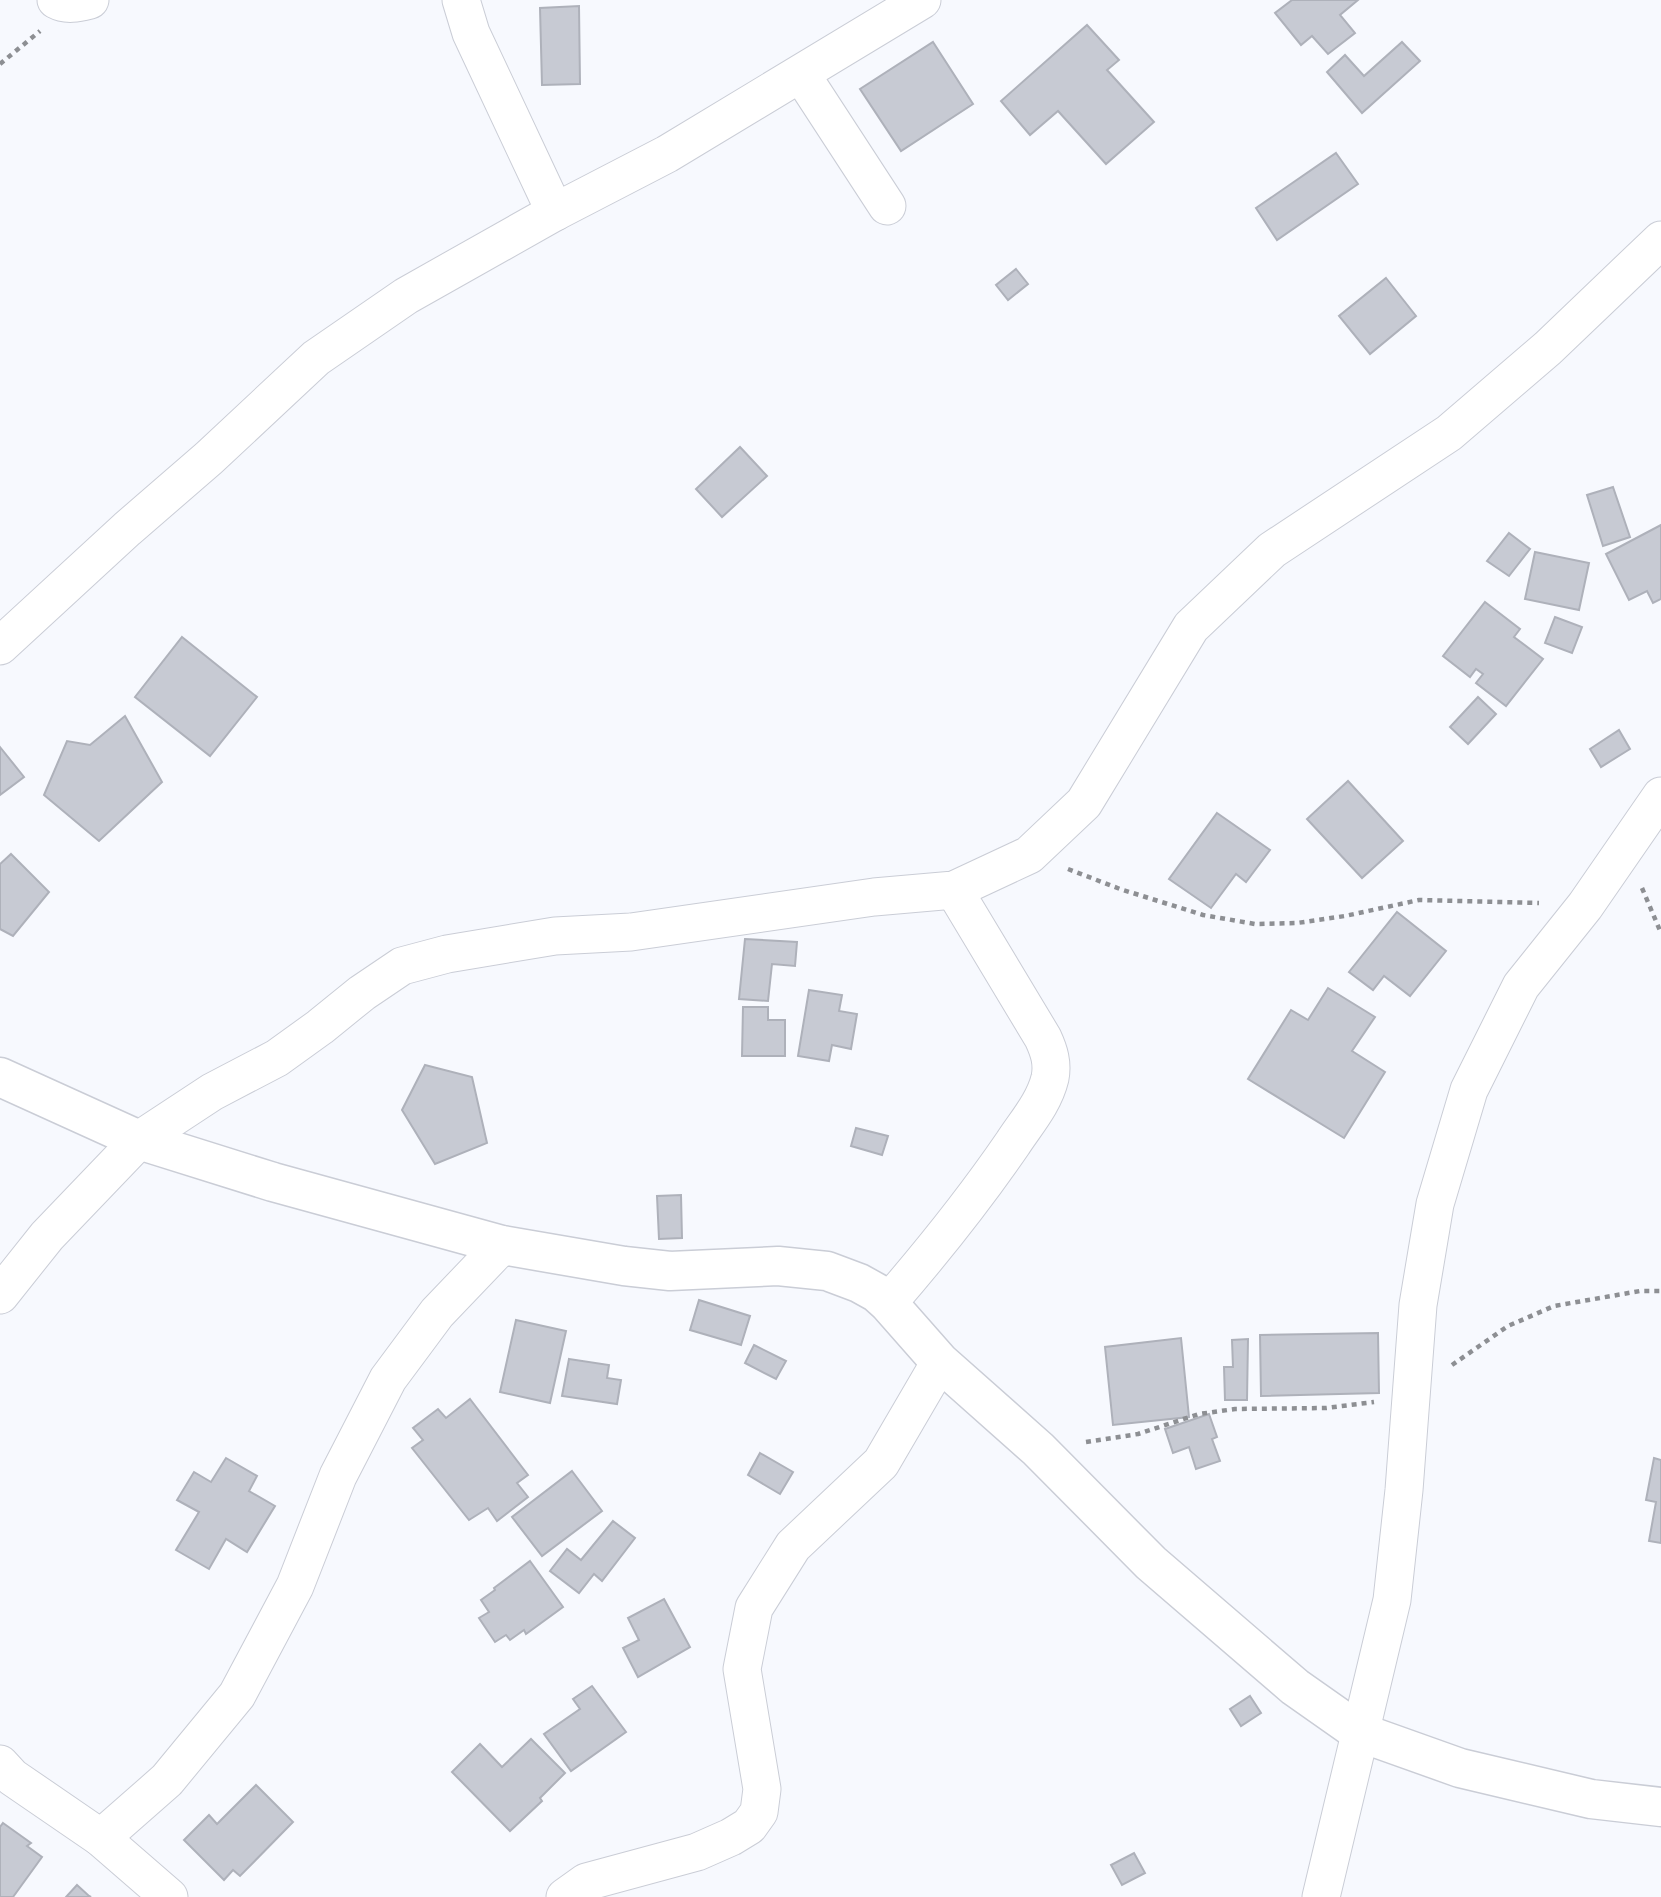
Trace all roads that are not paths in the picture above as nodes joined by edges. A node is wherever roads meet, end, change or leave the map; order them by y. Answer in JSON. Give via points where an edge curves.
{"nodes":[{"id":1,"x":56,"y":0,"type":"edge"},
{"id":2,"x":90,"y":0,"type":"edge"},
{"id":3,"x":461,"y":0,"type":"edge"},
{"id":4,"x":922,"y":0,"type":"edge"},
{"id":5,"x":801,"y":74,"type":"junction"},
{"id":6,"x":887,"y":206,"type":"dead end"},
{"id":7,"x":555,"y":212,"type":"junction"},
{"id":8,"x":1661,"y":240,"type":"edge"},
{"id":9,"x":0,"y":646,"type":"edge"},
{"id":10,"x":1661,"y":796,"type":"edge"},
{"id":11,"x":954,"y":891,"type":"junction"},
{"id":12,"x":0,"y":1077,"type":"edge"},
{"id":13,"x":139,"y":1140,"type":"junction"},
{"id":14,"x":502,"y":1245,"type":"junction"},
{"id":15,"x":0,"y":1296,"type":"edge"},
{"id":16,"x":888,"y":1303,"type":"junction"},
{"id":17,"x":940,"y":1363,"type":"junction"},
{"id":18,"x":1359,"y":1732,"type":"junction"},
{"id":19,"x":0,"y":1764,"type":"edge"},
{"id":20,"x":1661,"y":1807,"type":"edge"},
{"id":21,"x":101,"y":1838,"type":"junction"},
{"id":22,"x":169,"y":1897,"type":"edge"},
{"id":23,"x":565,"y":1897,"type":"edge"},
{"id":24,"x":1321,"y":1897,"type":"edge"}],
"edges":[{"from":1,"to":2,"type":"street","via":[[74,4]]},
{"from":3,"to":7,"type":"street","via":[[471,33]]},
{"from":4,"to":5,"type":"street"},
{"from":5,"to":6,"type":"street"},
{"from":5,"to":7,"type":"street","via":[[667,154]]},
{"from":7,"to":9,"type":"street","via":[[406,296],[316,358]]},
{"from":8,"to":11,"type":"street","via":[[1548,348],[1448,433],[1272,550],[1192,627],[1084,803],[1029,855]]},
{"from":10,"to":18,"type":"street","via":[[1585,906],[1521,986],[1469,1090],[1435,1204],[1418,1305],[1392,1600]]},
{"from":11,"to":13,"type":"street","via":[[874,897],[631,932],[555,936],[402,966],[276,1058],[212,1092]]},
{"from":11,"to":16,"type":"street","via":[[1043,1038],[1051,1058],[1050,1078],[1040,1104],[995,1168]]},
{"from":12,"to":13,"type":"street"},
{"from":13,"to":14,"type":"street"},
{"from":13,"to":15,"type":"street","via":[[47,1236]]},
{"from":14,"to":16,"type":"street","via":[[670,1271],[778,1266],[827,1271],[859,1283]]},
{"from":14,"to":21,"type":"street","via":[[437,1313],[388,1379],[338,1476],[295,1586],[237,1695],[167,1780]]},
{"from":16,"to":17,"type":"street"},
{"from":17,"to":18,"type":"street","via":[[1038,1449],[1151,1563],[1295,1687]]},
{"from":17,"to":23,"type":"street","via":[[881,1463],[793,1546],[754,1608],[742,1669],[762,1789],[759,1812],[749,1826],[731,1837],[696,1852],[586,1882]]},
{"from":18,"to":20,"type":"street","via":[[1460,1768],[1591,1799]]},
{"from":18,"to":24,"type":"street"},
{"from":19,"to":21,"type":"street"},
{"from":21,"to":22,"type":"street"}]}
